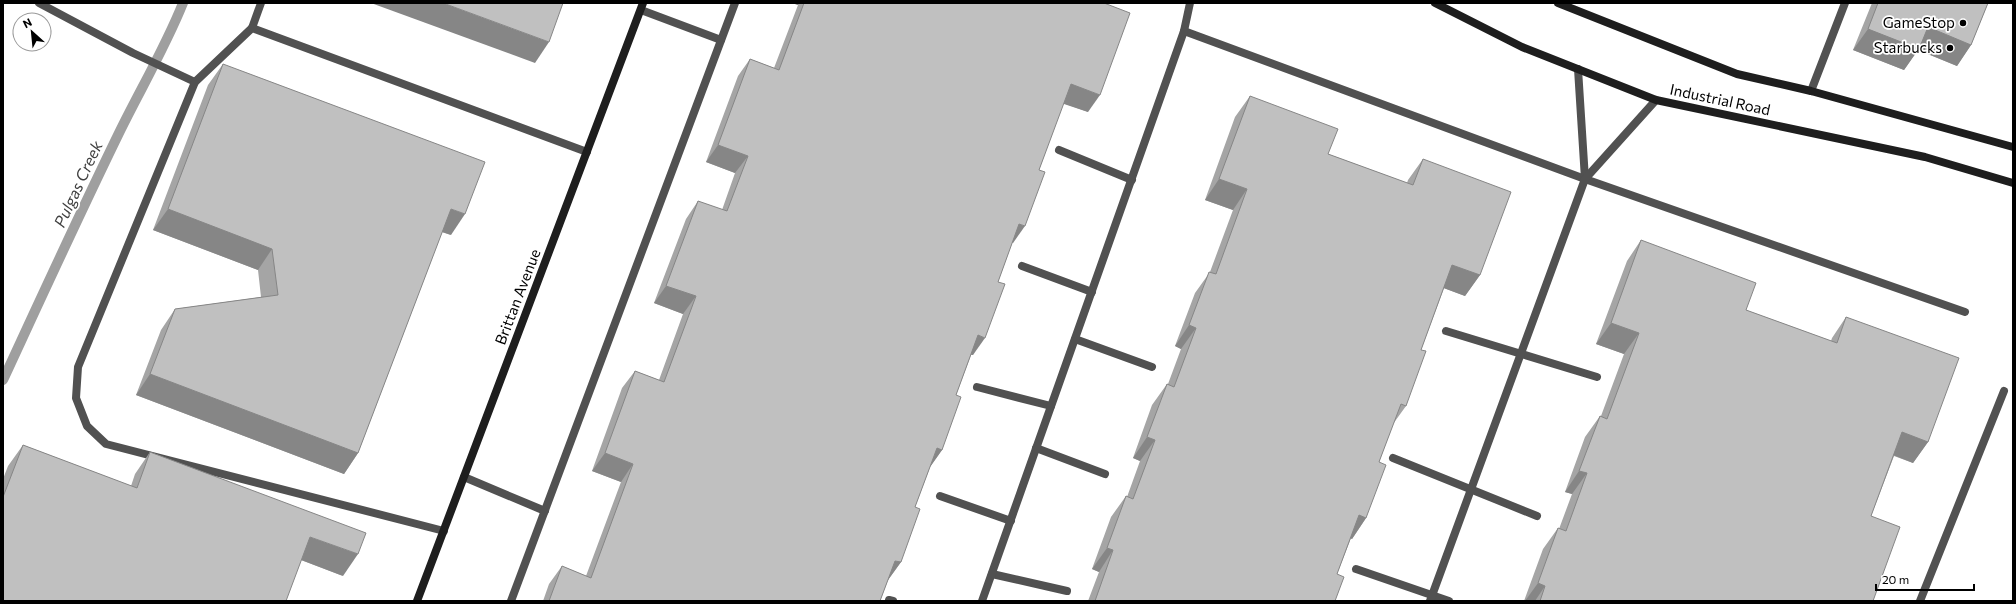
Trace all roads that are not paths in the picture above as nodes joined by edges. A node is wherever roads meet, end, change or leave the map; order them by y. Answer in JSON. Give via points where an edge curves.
{"nodes":[{"id":1,"x":39,"y":3,"type":"edge"},
{"id":2,"x":261,"y":3,"type":"edge"},
{"id":3,"x":735,"y":3,"type":"edge"},
{"id":4,"x":1190,"y":3,"type":"edge"},
{"id":5,"x":1435,"y":3,"type":"edge"},
{"id":6,"x":1558,"y":3,"type":"edge"},
{"id":7,"x":1845,"y":3,"type":"edge"},
{"id":8,"x":642,"y":7,"type":"edge"},
{"id":9,"x":252,"y":28,"type":"junction"},
{"id":10,"x":1184,"y":31,"type":"junction"},
{"id":11,"x":721,"y":40,"type":"junction"},
{"id":12,"x":1578,"y":69,"type":"junction"},
{"id":13,"x":195,"y":82,"type":"junction"},
{"id":14,"x":1811,"y":91,"type":"junction"},
{"id":15,"x":1656,"y":100,"type":"junction"},
{"id":16,"x":2013,"y":147,"type":"edge"},
{"id":17,"x":1059,"y":150,"type":"dead end"},
{"id":18,"x":588,"y":152,"type":"junction"},
{"id":19,"x":1585,"y":179,"type":"junction"},
{"id":20,"x":1132,"y":180,"type":"junction"},
{"id":21,"x":2013,"y":183,"type":"edge"},
{"id":22,"x":1022,"y":266,"type":"dead end"},
{"id":23,"x":1092,"y":292,"type":"junction"},
{"id":24,"x":1965,"y":312,"type":"dead end"},
{"id":25,"x":1446,"y":331,"type":"dead end"},
{"id":26,"x":1075,"y":339,"type":"junction"},
{"id":27,"x":1521,"y":354,"type":"junction"},
{"id":28,"x":1152,"y":367,"type":"dead end"},
{"id":29,"x":1597,"y":377,"type":"dead end"},
{"id":30,"x":976,"y":387,"type":"dead end"},
{"id":31,"x":2004,"y":391,"type":"dead end"},
{"id":32,"x":1051,"y":406,"type":"junction"},
{"id":33,"x":1036,"y":448,"type":"junction"},
{"id":34,"x":1393,"y":458,"type":"dead end"},
{"id":35,"x":1105,"y":474,"type":"dead end"},
{"id":36,"x":464,"y":478,"type":"junction"},
{"id":37,"x":1471,"y":491,"type":"junction"},
{"id":38,"x":940,"y":496,"type":"dead end"},
{"id":39,"x":545,"y":511,"type":"junction"},
{"id":40,"x":1537,"y":516,"type":"dead end"},
{"id":41,"x":1011,"y":522,"type":"junction"},
{"id":42,"x":444,"y":531,"type":"junction"},
{"id":43,"x":1356,"y":569,"type":"dead end"},
{"id":44,"x":992,"y":574,"type":"junction"},
{"id":45,"x":1067,"y":591,"type":"dead end"},
{"id":46,"x":1431,"y":598,"type":"edge"},
{"id":47,"x":418,"y":601,"type":"edge"},
{"id":48,"x":511,"y":601,"type":"edge"},
{"id":49,"x":982,"y":601,"type":"edge"},
{"id":50,"x":1449,"y":601,"type":"edge"},
{"id":51,"x":1920,"y":601,"type":"edge"}],
"edges":[{"from":1,"to":13,"type":"lane","via":[[133,53]]},
{"from":2,"to":9,"type":"lane"},
{"from":3,"to":11,"type":"lane"},
{"from":4,"to":10,"type":"lane"},
{"from":5,"to":12,"type":"main road","name":"Industrial Road","via":[[1522,47]]},
{"from":6,"to":14,"type":"main road","name":"Industrial Road","via":[[1737,74]]},
{"from":7,"to":14,"type":"lane"},
{"from":8,"to":11,"type":"lane"},
{"from":8,"to":18,"type":"main road","name":"Brittan Avenue"},
{"from":9,"to":13,"type":"lane"},
{"from":9,"to":18,"type":"lane"},
{"from":10,"to":19,"type":"lane"},
{"from":10,"to":20,"type":"lane"},
{"from":11,"to":39,"type":"lane"},
{"from":12,"to":15,"type":"main road","name":"Industrial Road"},
{"from":12,"to":19,"type":"lane"},
{"from":13,"to":42,"type":"lane","via":[[78,367],[76,398],[87,426],[106,444]]},
{"from":14,"to":16,"type":"main road","name":"Industrial Road"},
{"from":15,"to":19,"type":"lane"},
{"from":15,"to":21,"type":"main road","name":"Industrial Road","via":[[1925,157]]},
{"from":17,"to":20,"type":"lane"},
{"from":18,"to":36,"type":"main road","name":"Brittan Avenue"},
{"from":19,"to":24,"type":"lane"},
{"from":19,"to":27,"type":"lane"},
{"from":20,"to":23,"type":"lane"},
{"from":22,"to":23,"type":"lane"},
{"from":23,"to":26,"type":"lane"},
{"from":25,"to":27,"type":"lane"},
{"from":26,"to":28,"type":"lane"},
{"from":26,"to":32,"type":"lane"},
{"from":27,"to":29,"type":"lane"},
{"from":27,"to":37,"type":"lane"},
{"from":30,"to":32,"type":"lane"},
{"from":31,"to":51,"type":"lane"},
{"from":32,"to":33,"type":"lane"},
{"from":33,"to":35,"type":"lane"},
{"from":33,"to":41,"type":"lane"},
{"from":34,"to":37,"type":"lane"},
{"from":36,"to":39,"type":"lane"},
{"from":36,"to":42,"type":"main road","name":"Brittan Avenue"},
{"from":37,"to":40,"type":"lane"},
{"from":37,"to":46,"type":"lane"},
{"from":38,"to":41,"type":"lane"},
{"from":39,"to":48,"type":"lane"},
{"from":41,"to":44,"type":"lane"},
{"from":42,"to":47,"type":"main road","name":"Brittan Avenue"},
{"from":43,"to":46,"type":"lane"},
{"from":44,"to":45,"type":"lane"},
{"from":44,"to":49,"type":"lane"},
{"from":46,"to":50,"type":"lane"}]}
